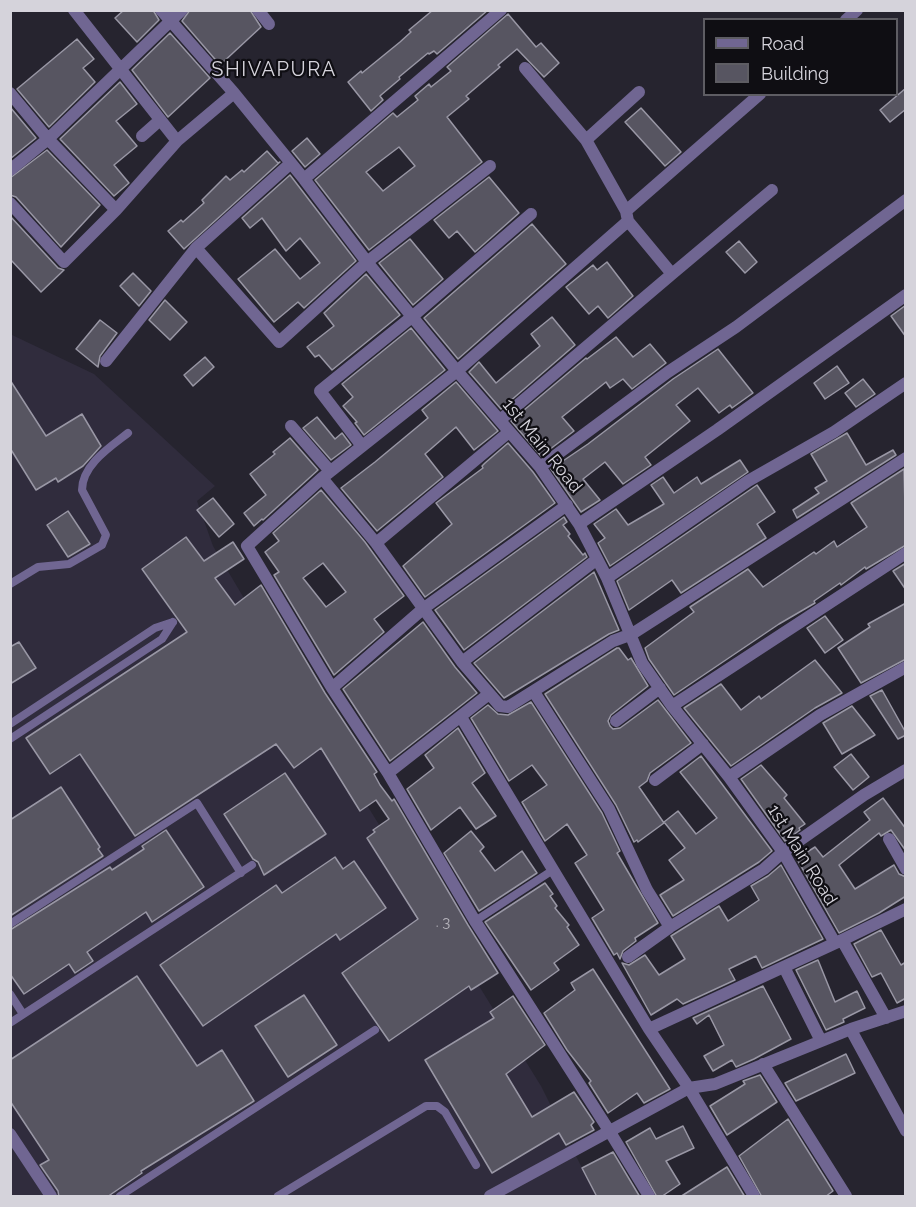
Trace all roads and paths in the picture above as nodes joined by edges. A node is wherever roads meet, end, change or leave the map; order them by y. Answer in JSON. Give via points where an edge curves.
{"nodes":[{"id":1,"x":74,"y":10,"type":"edge"},
{"id":2,"x":161,"y":10,"type":"edge"},
{"id":3,"x":182,"y":10,"type":"edge"},
{"id":4,"x":258,"y":10,"type":"edge"},
{"id":5,"x":501,"y":10,"type":"edge"},
{"id":6,"x":170,"y":21,"type":"junction"},
{"id":7,"x":269,"y":24,"type":"dead end"},
{"id":8,"x":121,"y":68,"type":"junction"},
{"id":9,"x":525,"y":68,"type":"dead end"},
{"id":10,"x":639,"y":92,"type":"dead end"},
{"id":11,"x":10,"y":93,"type":"edge"},
{"id":12,"x":234,"y":93,"type":"junction"},
{"id":13,"x":758,"y":96,"type":"edge"},
{"id":14,"x":160,"y":120,"type":"junction"},
{"id":15,"x":142,"y":136,"type":"dead end"},
{"id":16,"x":48,"y":139,"type":"junction"},
{"id":17,"x":586,"y":140,"type":"junction"},
{"id":18,"x":177,"y":141,"type":"junction"},
{"id":19,"x":291,"y":163,"type":"junction"},
{"id":20,"x":490,"y":166,"type":"dead end"},
{"id":21,"x":10,"y":170,"type":"edge"},
{"id":22,"x":304,"y":179,"type":"junction"},
{"id":23,"x":772,"y":190,"type":"dead end"},
{"id":24,"x":906,"y":200,"type":"edge"},
{"id":25,"x":10,"y":203,"type":"edge"},
{"id":26,"x":116,"y":210,"type":"junction"},
{"id":27,"x":531,"y":214,"type":"dead end"},
{"id":28,"x":627,"y":216,"type":"junction"},
{"id":29,"x":196,"y":248,"type":"junction"},
{"id":30,"x":368,"y":262,"type":"junction"},
{"id":31,"x":672,"y":274,"type":"junction"},
{"id":32,"x":906,"y":295,"type":"edge"},
{"id":33,"x":413,"y":316,"type":"junction"},
{"id":34,"x":106,"y":361,"type":"dead end"},
{"id":35,"x":458,"y":371,"type":"junction"},
{"id":36,"x":906,"y":383,"type":"edge"},
{"id":37,"x":500,"y":420,"type":"junction"},
{"id":38,"x":291,"y":426,"type":"dead end"},
{"id":39,"x":509,"y":432,"type":"junction"},
{"id":40,"x":128,"y":433,"type":"dead end"},
{"id":41,"x":362,"y":446,"type":"junction"},
{"id":42,"x":906,"y":458,"type":"edge"},
{"id":43,"x":540,"y":467,"type":"junction"},
{"id":44,"x":326,"y":475,"type":"junction"},
{"id":45,"x":567,"y":506,"type":"junction"},
{"id":46,"x":579,"y":524,"type":"junction"},
{"id":47,"x":376,"y":543,"type":"junction"},
{"id":48,"x":906,"y":553,"type":"edge"},
{"id":49,"x":596,"y":560,"type":"junction"},
{"id":50,"x":607,"y":578,"type":"junction"},
{"id":51,"x":10,"y":584,"type":"edge"},
{"id":52,"x":424,"y":608,"type":"junction"},
{"id":53,"x":632,"y":634,"type":"junction"},
{"id":54,"x":462,"y":662,"type":"junction"},
{"id":55,"x":906,"y":667,"type":"edge"},
{"id":56,"x":332,"y":688,"type":"junction"},
{"id":57,"x":660,"y":688,"type":"junction"},
{"id":58,"x":534,"y":692,"type":"junction"},
{"id":59,"x":489,"y":694,"type":"junction"},
{"id":60,"x":672,"y":706,"type":"junction"},
{"id":61,"x":461,"y":717,"type":"junction"},
{"id":62,"x":616,"y":721,"type":"dead end"},
{"id":63,"x":10,"y":724,"type":"edge"},
{"id":64,"x":10,"y":739,"type":"edge"},
{"id":65,"x":703,"y":744,"type":"junction"},
{"id":66,"x":906,"y":770,"type":"edge"},
{"id":67,"x":388,"y":772,"type":"junction"},
{"id":68,"x":729,"y":777,"type":"junction"},
{"id":69,"x":655,"y":780,"type":"dead end"},
{"id":70,"x":888,"y":839,"type":"dead end"},
{"id":71,"x":783,"y":852,"type":"junction"},
{"id":72,"x":252,"y":865,"type":"dead end"},
{"id":73,"x":906,"y":869,"type":"edge"},
{"id":74,"x":553,"y":870,"type":"junction"},
{"id":75,"x":241,"y":873,"type":"junction"},
{"id":76,"x":906,"y":909,"type":"edge"},
{"id":77,"x":476,"y":921,"type":"junction"},
{"id":78,"x":10,"y":924,"type":"edge"},
{"id":79,"x":670,"y":927,"type":"junction"},
{"id":80,"x":839,"y":942,"type":"junction"},
{"id":81,"x":628,"y":957,"type":"dead end"},
{"id":82,"x":784,"y":967,"type":"junction"},
{"id":83,"x":10,"y":994,"type":"edge"},
{"id":84,"x":906,"y":1011,"type":"edge"},
{"id":85,"x":23,"y":1014,"type":"junction"},
{"id":86,"x":885,"y":1018,"type":"junction"},
{"id":87,"x":10,"y":1023,"type":"edge"},
{"id":88,"x":649,"y":1029,"type":"junction"},
{"id":89,"x":375,"y":1030,"type":"dead end"},
{"id":90,"x":851,"y":1030,"type":"junction"},
{"id":91,"x":821,"y":1041,"type":"junction"},
{"id":92,"x":763,"y":1064,"type":"junction"},
{"id":93,"x":689,"y":1088,"type":"junction"},
{"id":94,"x":906,"y":1131,"type":"edge"},
{"id":95,"x":610,"y":1132,"type":"junction"},
{"id":96,"x":10,"y":1134,"type":"edge"},
{"id":97,"x":476,"y":1165,"type":"dead end"},
{"id":98,"x":51,"y":1197,"type":"edge"},
{"id":99,"x":120,"y":1197,"type":"edge"},
{"id":100,"x":278,"y":1197,"type":"edge"},
{"id":101,"x":490,"y":1197,"type":"edge"},
{"id":102,"x":649,"y":1197,"type":"edge"},
{"id":103,"x":754,"y":1197,"type":"edge"},
{"id":104,"x":846,"y":1197,"type":"edge"}],
"edges":[{"from":1,"to":8,"type":"street"},
{"from":2,"to":6,"type":"street","name":"1st Main Road"},
{"from":3,"to":6,"type":"street"},
{"from":4,"to":7,"type":"street"},
{"from":5,"to":22,"type":"street"},
{"from":6,"to":8,"type":"street"},
{"from":6,"to":12,"type":"street","name":"1st Main Road"},
{"from":8,"to":14,"type":"street"},
{"from":8,"to":16,"type":"street"},
{"from":9,"to":17,"type":"street"},
{"from":10,"to":17,"type":"street"},
{"from":11,"to":16,"type":"street"},
{"from":12,"to":18,"type":"street"},
{"from":12,"to":19,"type":"street","name":"1st Main Road"},
{"from":13,"to":28,"type":"street"},
{"from":14,"to":15,"type":"street"},
{"from":14,"to":18,"type":"street"},
{"from":16,"to":21,"type":"street"},
{"from":16,"to":26,"type":"street"},
{"from":17,"to":28,"type":"street"},
{"from":18,"to":26,"type":"street"},
{"from":19,"to":22,"type":"street","name":"1st Main Road"},
{"from":19,"to":29,"type":"street"},
{"from":20,"to":30,"type":"street"},
{"from":22,"to":30,"type":"street","name":"1st Main Road"},
{"from":23,"to":31,"type":"street"},
{"from":24,"to":43,"type":"street"},
{"from":25,"to":26,"type":"street","via":[[64,262]]},
{"from":27,"to":33,"type":"street"},
{"from":28,"to":31,"type":"street"},
{"from":28,"to":35,"type":"street"},
{"from":29,"to":30,"type":"street","via":[[279,342]]},
{"from":29,"to":34,"type":"street"},
{"from":30,"to":33,"type":"street","name":"1st Main Road"},
{"from":31,"to":37,"type":"street"},
{"from":32,"to":46,"type":"street"},
{"from":33,"to":35,"type":"street","name":"1st Main Road"},
{"from":33,"to":41,"type":"street","via":[[320,391]]},
{"from":35,"to":37,"type":"street","name":"1st Main Road"},
{"from":35,"to":41,"type":"street"},
{"from":36,"to":50,"type":"street","via":[[834,432],[748,481]]},
{"from":37,"to":39,"type":"street","name":"1st Main Road"},
{"from":38,"to":44,"type":"street"},
{"from":39,"to":43,"type":"street","name":"1st Main Road"},
{"from":39,"to":47,"type":"street"},
{"from":40,"to":51,"type":"lane","via":[[105,451],[82,482],[82,490],[106,535],[102,545],[69,564],[38,567]]},
{"from":41,"to":44,"type":"street"},
{"from":42,"to":53,"type":"street"},
{"from":43,"to":45,"type":"street","name":"1st Main Road"},
{"from":44,"to":47,"type":"street"},
{"from":44,"to":56,"type":"street","via":[[247,546]]},
{"from":45,"to":46,"type":"street","name":"1st Main Road"},
{"from":45,"to":52,"type":"street"},
{"from":46,"to":49,"type":"street","name":"1st Main Road"},
{"from":47,"to":52,"type":"street"},
{"from":48,"to":60,"type":"street"},
{"from":49,"to":50,"type":"street","name":"1st Main Road"},
{"from":49,"to":54,"type":"street"},
{"from":50,"to":53,"type":"street","name":"1st Main Road"},
{"from":52,"to":54,"type":"street"},
{"from":52,"to":56,"type":"street"},
{"from":53,"to":57,"type":"street","name":"1st Main Road","via":[[642,663]]},
{"from":53,"to":58,"type":"street","via":[[613,641]]},
{"from":54,"to":59,"type":"street"},
{"from":55,"to":68,"type":"street","via":[[820,715]]},
{"from":56,"to":67,"type":"street"},
{"from":57,"to":60,"type":"street","name":"1st Main Road"},
{"from":57,"to":62,"type":"street"},
{"from":58,"to":59,"type":"street","via":[[508,707],[500,706]]},
{"from":58,"to":79,"type":"street","via":[[609,809],[647,890]]},
{"from":59,"to":61,"type":"street"},
{"from":60,"to":65,"type":"street","name":"1st Main Road"},
{"from":61,"to":67,"type":"street"},
{"from":61,"to":74,"type":"street"},
{"from":63,"to":64,"type":"lane","via":[[156,628],[173,622],[162,639]]},
{"from":65,"to":68,"type":"street","name":"1st Main Road"},
{"from":65,"to":69,"type":"street"},
{"from":66,"to":71,"type":"street"},
{"from":67,"to":77,"type":"street"},
{"from":68,"to":71,"type":"street","name":"1st Main Road"},
{"from":70,"to":73,"type":"street"},
{"from":71,"to":79,"type":"street","via":[[764,869]]},
{"from":71,"to":80,"type":"street","name":"1st Main Road"},
{"from":72,"to":75,"type":"lane"},
{"from":74,"to":77,"type":"lane"},
{"from":74,"to":88,"type":"street"},
{"from":75,"to":78,"type":"lane","via":[[197,802]]},
{"from":75,"to":85,"type":"lane"},
{"from":76,"to":80,"type":"street"},
{"from":77,"to":95,"type":"street"},
{"from":79,"to":81,"type":"street"},
{"from":80,"to":82,"type":"street"},
{"from":80,"to":86,"type":"street","name":"1st Main Road"},
{"from":82,"to":88,"type":"street"},
{"from":82,"to":91,"type":"street"},
{"from":83,"to":85,"type":"lane"},
{"from":84,"to":86,"type":"street"},
{"from":85,"to":87,"type":"lane"},
{"from":86,"to":90,"type":"street"},
{"from":88,"to":93,"type":"street"},
{"from":89,"to":99,"type":"lane"},
{"from":90,"to":91,"type":"street"},
{"from":90,"to":94,"type":"street"},
{"from":91,"to":92,"type":"street"},
{"from":92,"to":93,"type":"street","via":[[715,1084]]},
{"from":92,"to":104,"type":"street"},
{"from":93,"to":95,"type":"street"},
{"from":93,"to":103,"type":"street"},
{"from":95,"to":101,"type":"street"},
{"from":95,"to":102,"type":"street"},
{"from":96,"to":98,"type":"street"},
{"from":97,"to":100,"type":"lane","via":[[445,1112],[437,1106],[426,1106]]}]}
